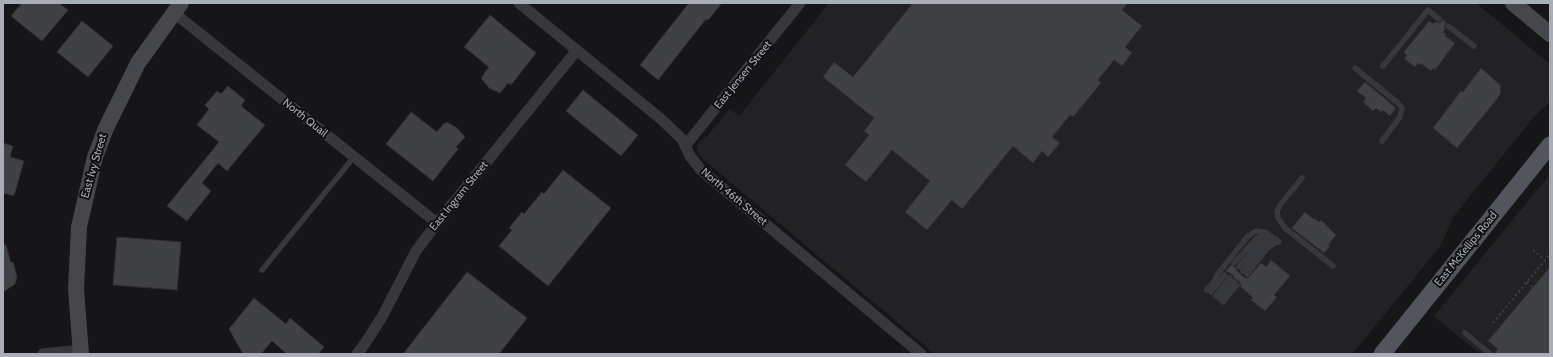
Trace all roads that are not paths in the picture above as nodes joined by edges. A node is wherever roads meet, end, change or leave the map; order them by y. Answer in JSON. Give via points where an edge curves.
{"nodes":[{"id":1,"x":519,"y":3,"type":"edge"},
{"id":2,"x":800,"y":3,"type":"edge"},
{"id":3,"x":1513,"y":3,"type":"edge"},
{"id":4,"x":177,"y":8,"type":"edge"},
{"id":5,"x":1440,"y":19,"type":"dead end"},
{"id":6,"x":1448,"y":26,"type":"dead end"},
{"id":7,"x":1550,"y":34,"type":"edge"},
{"id":8,"x":1474,"y":46,"type":"dead end"},
{"id":9,"x":577,"y":50,"type":"junction"},
{"id":10,"x":1383,"y":66,"type":"dead end"},
{"id":11,"x":1355,"y":68,"type":"dead end"},
{"id":12,"x":1382,"y":141,"type":"dead end"},
{"id":13,"x":1550,"y":145,"type":"edge"},
{"id":14,"x":685,"y":146,"type":"junction"},
{"id":15,"x":354,"y":157,"type":"junction"},
{"id":16,"x":1302,"y":178,"type":"dead end"},
{"id":17,"x":436,"y":223,"type":"junction"},
{"id":18,"x":1273,"y":238,"type":"junction"},
{"id":19,"x":1333,"y":266,"type":"dead end"},
{"id":20,"x":262,"y":270,"type":"dead end"},
{"id":21,"x":1215,"y":296,"type":"junction"},
{"id":22,"x":1465,"y":333,"type":"dead end"},
{"id":23,"x":81,"y":352,"type":"edge"},
{"id":24,"x":43,"y":354,"type":"edge"},
{"id":25,"x":357,"y":354,"type":"edge"},
{"id":26,"x":921,"y":354,"type":"edge"},
{"id":27,"x":1382,"y":354,"type":"edge"},
{"id":28,"x":1490,"y":354,"type":"edge"}],
"edges":[{"from":1,"to":9,"type":"street","name":"North 46th Street"},
{"from":2,"to":14,"type":"street","name":"East Jensen Street"},
{"from":3,"to":7,"type":"street"},
{"from":4,"to":15,"type":"street","name":"North Quail"},
{"from":4,"to":23,"type":"street","name":"East Ivy Street","via":[[138,62],[95,157],[79,227],[76,289]]},
{"from":5,"to":10,"type":"lane","via":[[1428,10]]},
{"from":6,"to":8,"type":"lane"},
{"from":9,"to":14,"type":"street","name":"North 46th Street","via":[[661,119],[682,139]]},
{"from":9,"to":17,"type":"street","name":"East Ingram Street"},
{"from":11,"to":12,"type":"lane","via":[[1402,108],[1400,117]]},
{"from":13,"to":27,"type":"main road","name":"East McKellips Road"},
{"from":14,"to":26,"type":"street","name":"North 46th Street","via":[[701,170]]},
{"from":15,"to":17,"type":"street","name":"North Quail"},
{"from":15,"to":20,"type":"lane"},
{"from":16,"to":19,"type":"lane","via":[[1280,205],[1278,218],[1285,228]]},
{"from":17,"to":25,"type":"street","name":"East Ingram Street","via":[[416,251],[382,317]]},
{"from":18,"to":18,"type":"lane","via":[[1274,243],[1241,269],[1259,243],[1267,237]]},
{"from":18,"to":21,"type":"lane","via":[[1256,232],[1248,236],[1217,275]]},
{"from":21,"to":21,"type":"lane","via":[[1232,280]]},
{"from":22,"to":28,"type":"lane"},
{"from":23,"to":24,"type":"street"}]}
